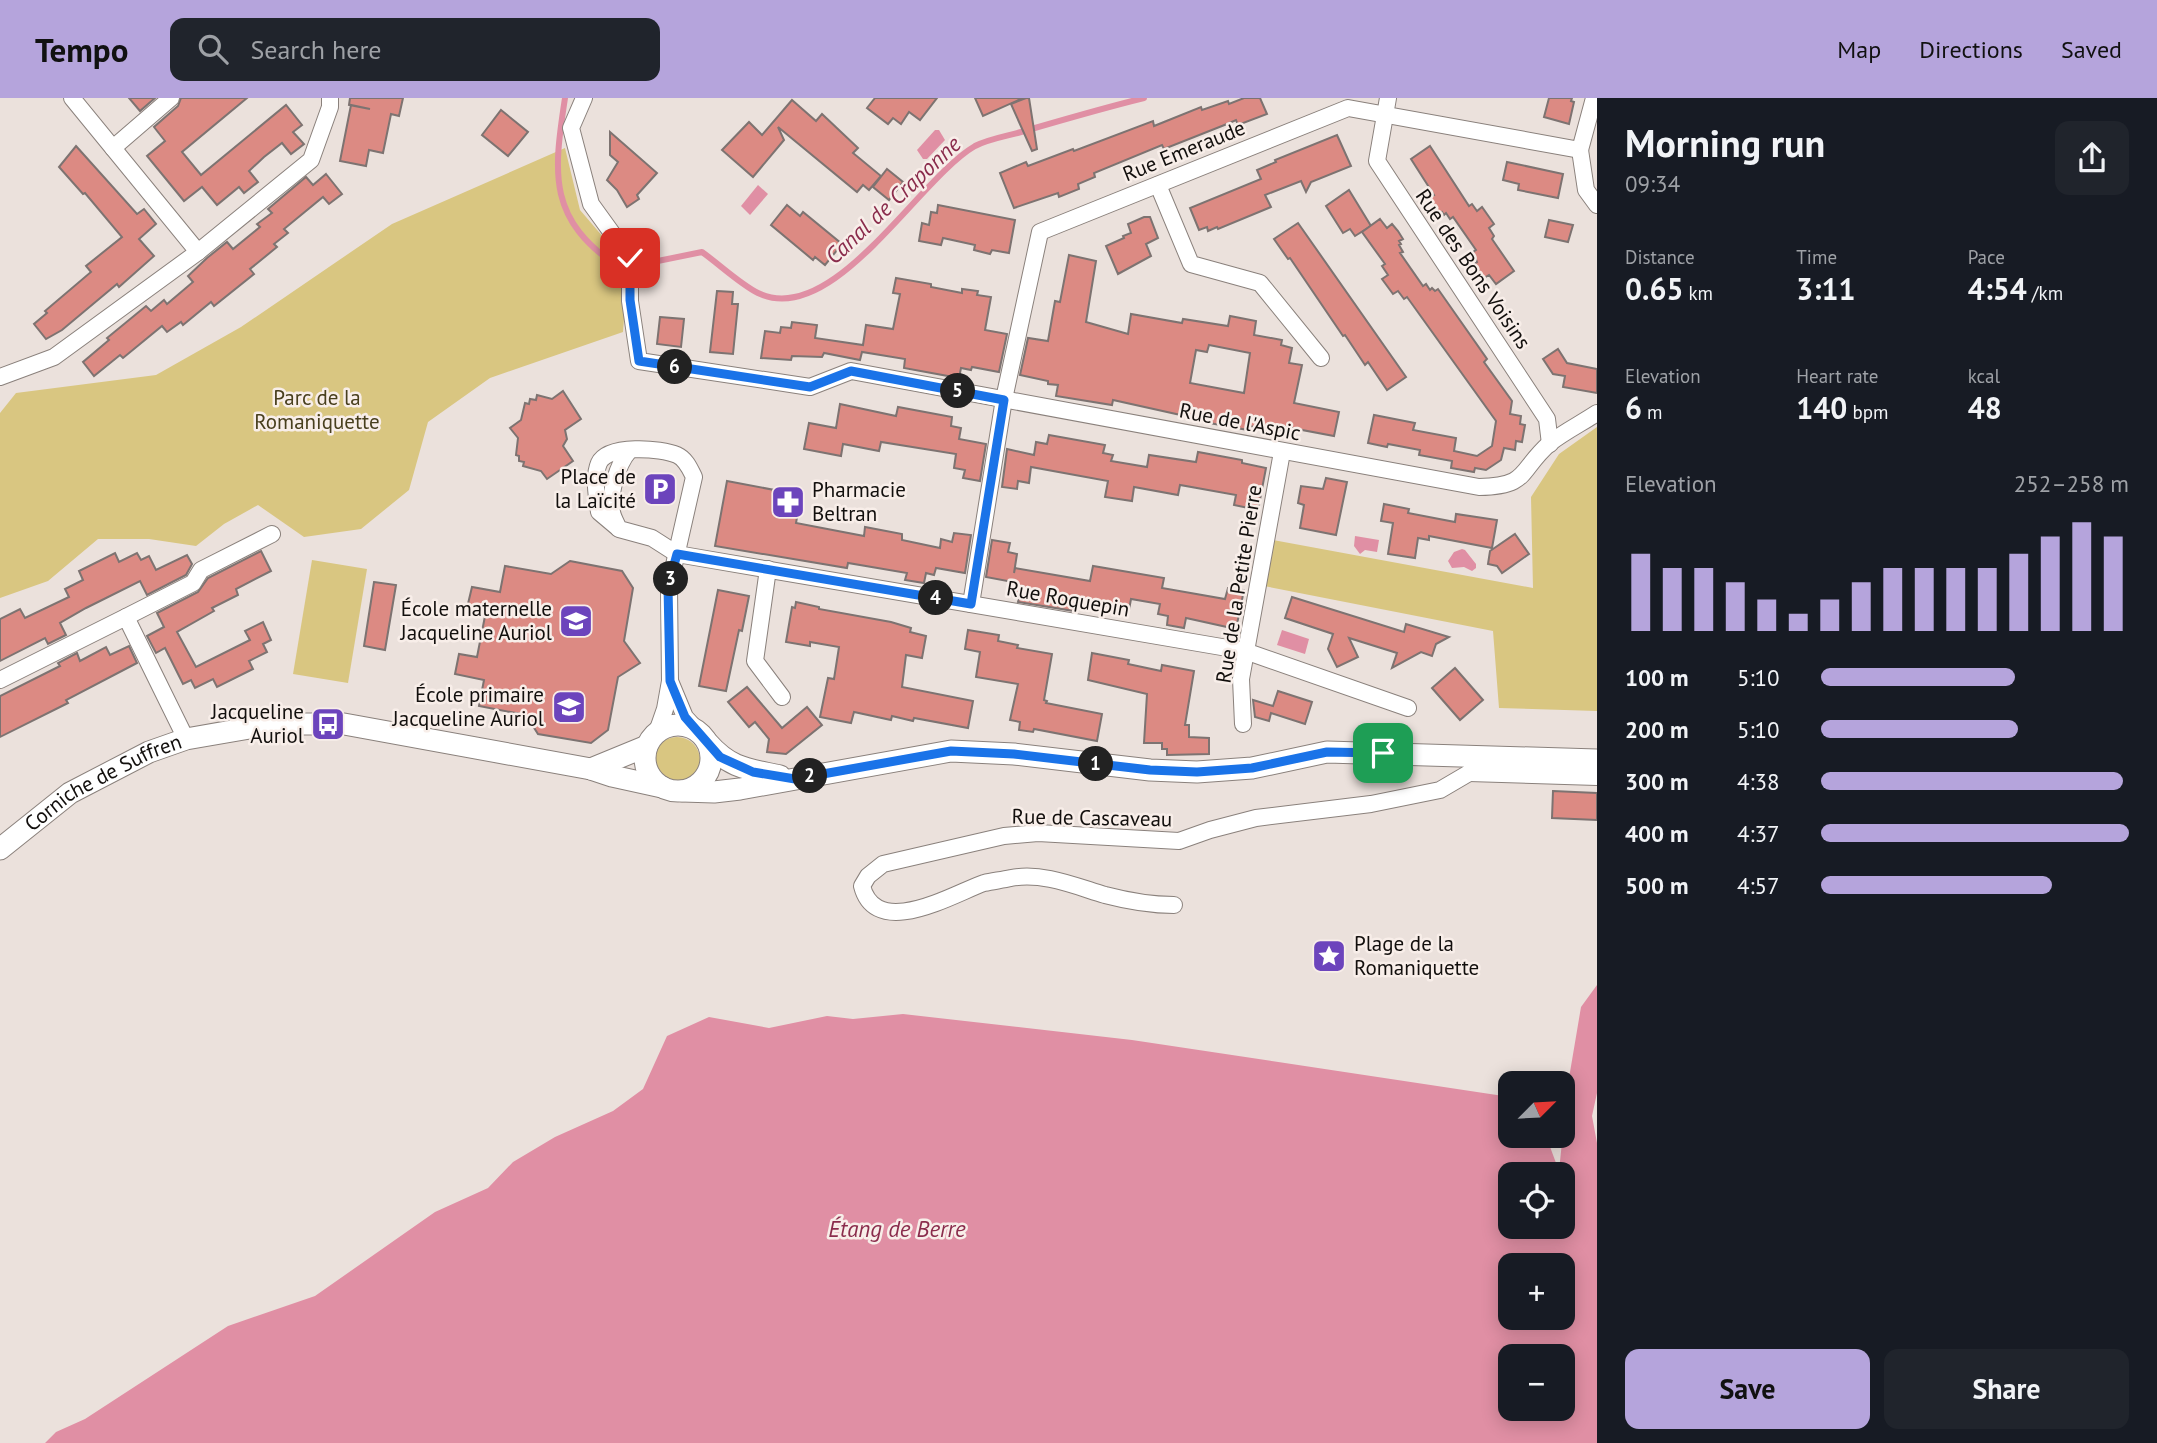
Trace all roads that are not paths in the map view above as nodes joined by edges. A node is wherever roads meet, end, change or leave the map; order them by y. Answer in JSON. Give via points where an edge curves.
{"nodes":[{"id":1,"x":72,"y":98,"type":"edge"},
{"id":2,"x":172,"y":98,"type":"edge"},
{"id":3,"x":330,"y":98,"type":"edge"},
{"id":4,"x":584,"y":98,"type":"edge"},
{"id":5,"x":1388,"y":98,"type":"edge"},
{"id":6,"x":1594,"y":98,"type":"edge"},
{"id":7,"x":1386,"y":115,"type":"junction"},
{"id":8,"x":113,"y":148,"type":"junction"},
{"id":9,"x":1580,"y":150,"type":"junction"},
{"id":10,"x":1158,"y":185,"type":"junction"},
{"id":11,"x":1597,"y":205,"type":"edge"},
{"id":12,"x":198,"y":252,"type":"junction"},
{"id":13,"x":1321,"y":358,"type":"dead end"},
{"id":14,"x":0,"y":377,"type":"edge"},
{"id":15,"x":1004,"y":400,"type":"junction"},
{"id":16,"x":1597,"y":413,"type":"edge"},
{"id":17,"x":1550,"y":444,"type":"junction"},
{"id":18,"x":1282,"y":452,"type":"junction"},
{"id":19,"x":272,"y":534,"type":"dead end"},
{"id":20,"x":677,"y":554,"type":"junction"},
{"id":21,"x":768,"y":569,"type":"junction"},
{"id":22,"x":971,"y":604,"type":"junction"},
{"id":23,"x":126,"y":617,"type":"junction"},
{"id":24,"x":1245,"y":650,"type":"junction"},
{"id":25,"x":0,"y":681,"type":"edge"},
{"id":26,"x":670,"y":681,"type":"junction"},
{"id":27,"x":782,"y":697,"type":"dead end"},
{"id":28,"x":1408,"y":708,"type":"dead end"},
{"id":29,"x":1243,"y":724,"type":"dead end"},
{"id":30,"x":702,"y":737,"type":"junction"},
{"id":31,"x":186,"y":739,"type":"junction"},
{"id":32,"x":652,"y":739,"type":"junction"},
{"id":33,"x":1597,"y":760,"type":"edge"},
{"id":34,"x":1474,"y":765,"type":"junction"},
{"id":35,"x":591,"y":769,"type":"junction"},
{"id":36,"x":1597,"y":777,"type":"edge"},
{"id":37,"x":795,"y":779,"type":"junction"},
{"id":38,"x":672,"y":789,"type":"junction"},
{"id":39,"x":0,"y":849,"type":"edge"},
{"id":40,"x":1174,"y":905,"type":"dead end"}],
"edges":[{"from":1,"to":8,"type":"street"},
{"from":2,"to":8,"type":"street"},
{"from":3,"to":12,"type":"street","via":[[311,160]]},
{"from":4,"to":15,"type":"street","name":"Rue de l'Aspic","via":[[571,128],[591,204],[630,258],[630,300],[639,361],[810,387],[851,371]]},
{"from":5,"to":7,"type":"street","name":"Rue des Bons Voisins"},
{"from":6,"to":9,"type":"street"},
{"from":7,"to":9,"type":"street","name":"Rue Emeraude"},
{"from":7,"to":10,"type":"street","name":"Rue Emeraude","via":[[1348,108]]},
{"from":7,"to":17,"type":"street","name":"Rue des Bons Voisins","via":[[1377,161],[1547,419]]},
{"from":8,"to":12,"type":"street"},
{"from":9,"to":11,"type":"street","via":[[1586,190]]},
{"from":10,"to":13,"type":"street","via":[[1191,264],[1260,283]]},
{"from":10,"to":15,"type":"street","name":"Rue Emeraude","via":[[1040,232]]},
{"from":12,"to":14,"type":"street","via":[[54,356]]},
{"from":15,"to":18,"type":"street","name":"Rue de l'Aspic"},
{"from":15,"to":22,"type":"street"},
{"from":16,"to":17,"type":"street","name":"Rue de l'Aspic"},
{"from":17,"to":18,"type":"street","name":"Rue de l'Aspic","via":[[1522,476],[1492,487]]},
{"from":18,"to":24,"type":"street","name":"Rue de la Petite Pierre"},
{"from":19,"to":23,"type":"street","via":[[201,570],[193,583]]},
{"from":20,"to":20,"type":"street","via":[[694,477],[687,464],[679,456],[658,450],[621,449],[607,455],[600,462],[596,486],[599,512],[619,529],[652,538]]},
{"from":20,"to":21,"type":"street","name":"Rue Roquepin"},
{"from":20,"to":26,"type":"street","via":[[668,587]]},
{"from":21,"to":22,"type":"street","name":"Rue Roquepin"},
{"from":21,"to":27,"type":"street","via":[[755,661]]},
{"from":22,"to":24,"type":"street","name":"Rue Roquepin"},
{"from":23,"to":25,"type":"street"},
{"from":23,"to":31,"type":"street"},
{"from":24,"to":28,"type":"street","name":"Rue Roquepin"},
{"from":24,"to":29,"type":"street","name":"Rue de la Petite Pierre"},
{"from":26,"to":30,"type":"street","via":[[685,717]]},
{"from":26,"to":32,"type":"street","via":[[665,709]]},
{"from":30,"to":32,"type":"main road","via":[[687,726],[676,725]]},
{"from":30,"to":37,"type":"main road","name":"Corniche de Suffren","via":[[733,765]]},
{"from":30,"to":38,"type":"main road","via":[[711,764],[707,774],[701,782]]},
{"from":31,"to":35,"type":"main road","name":"Corniche de Suffren","via":[[272,724],[344,724]]},
{"from":31,"to":39,"type":"main road","name":"Corniche de Suffren","via":[[149,752],[70,793]]},
{"from":32,"to":35,"type":"main road"},
{"from":32,"to":38,"type":"main road","via":[[645,755],[649,774]]},
{"from":33,"to":34,"type":"main road","name":"Corniche de Suffren"},
{"from":34,"to":36,"type":"street"},
{"from":34,"to":37,"type":"main road","name":"Corniche de Suffren","via":[[1327,752],[1252,768],[1197,772],[951,751]]},
{"from":34,"to":40,"type":"street","name":"Rue de Cascaveau","via":[[1440,790],[1256,818],[1179,841],[1038,833],[1003,836],[883,864],[862,886],[870,902],[900,912],[924,909],[984,883],[1015,877],[1042,877],[1147,904]]},
{"from":35,"to":38,"type":"main road","name":"Corniche de Suffren"},
{"from":37,"to":38,"type":"main road","name":"Corniche de Suffren","via":[[714,792]]}]}
